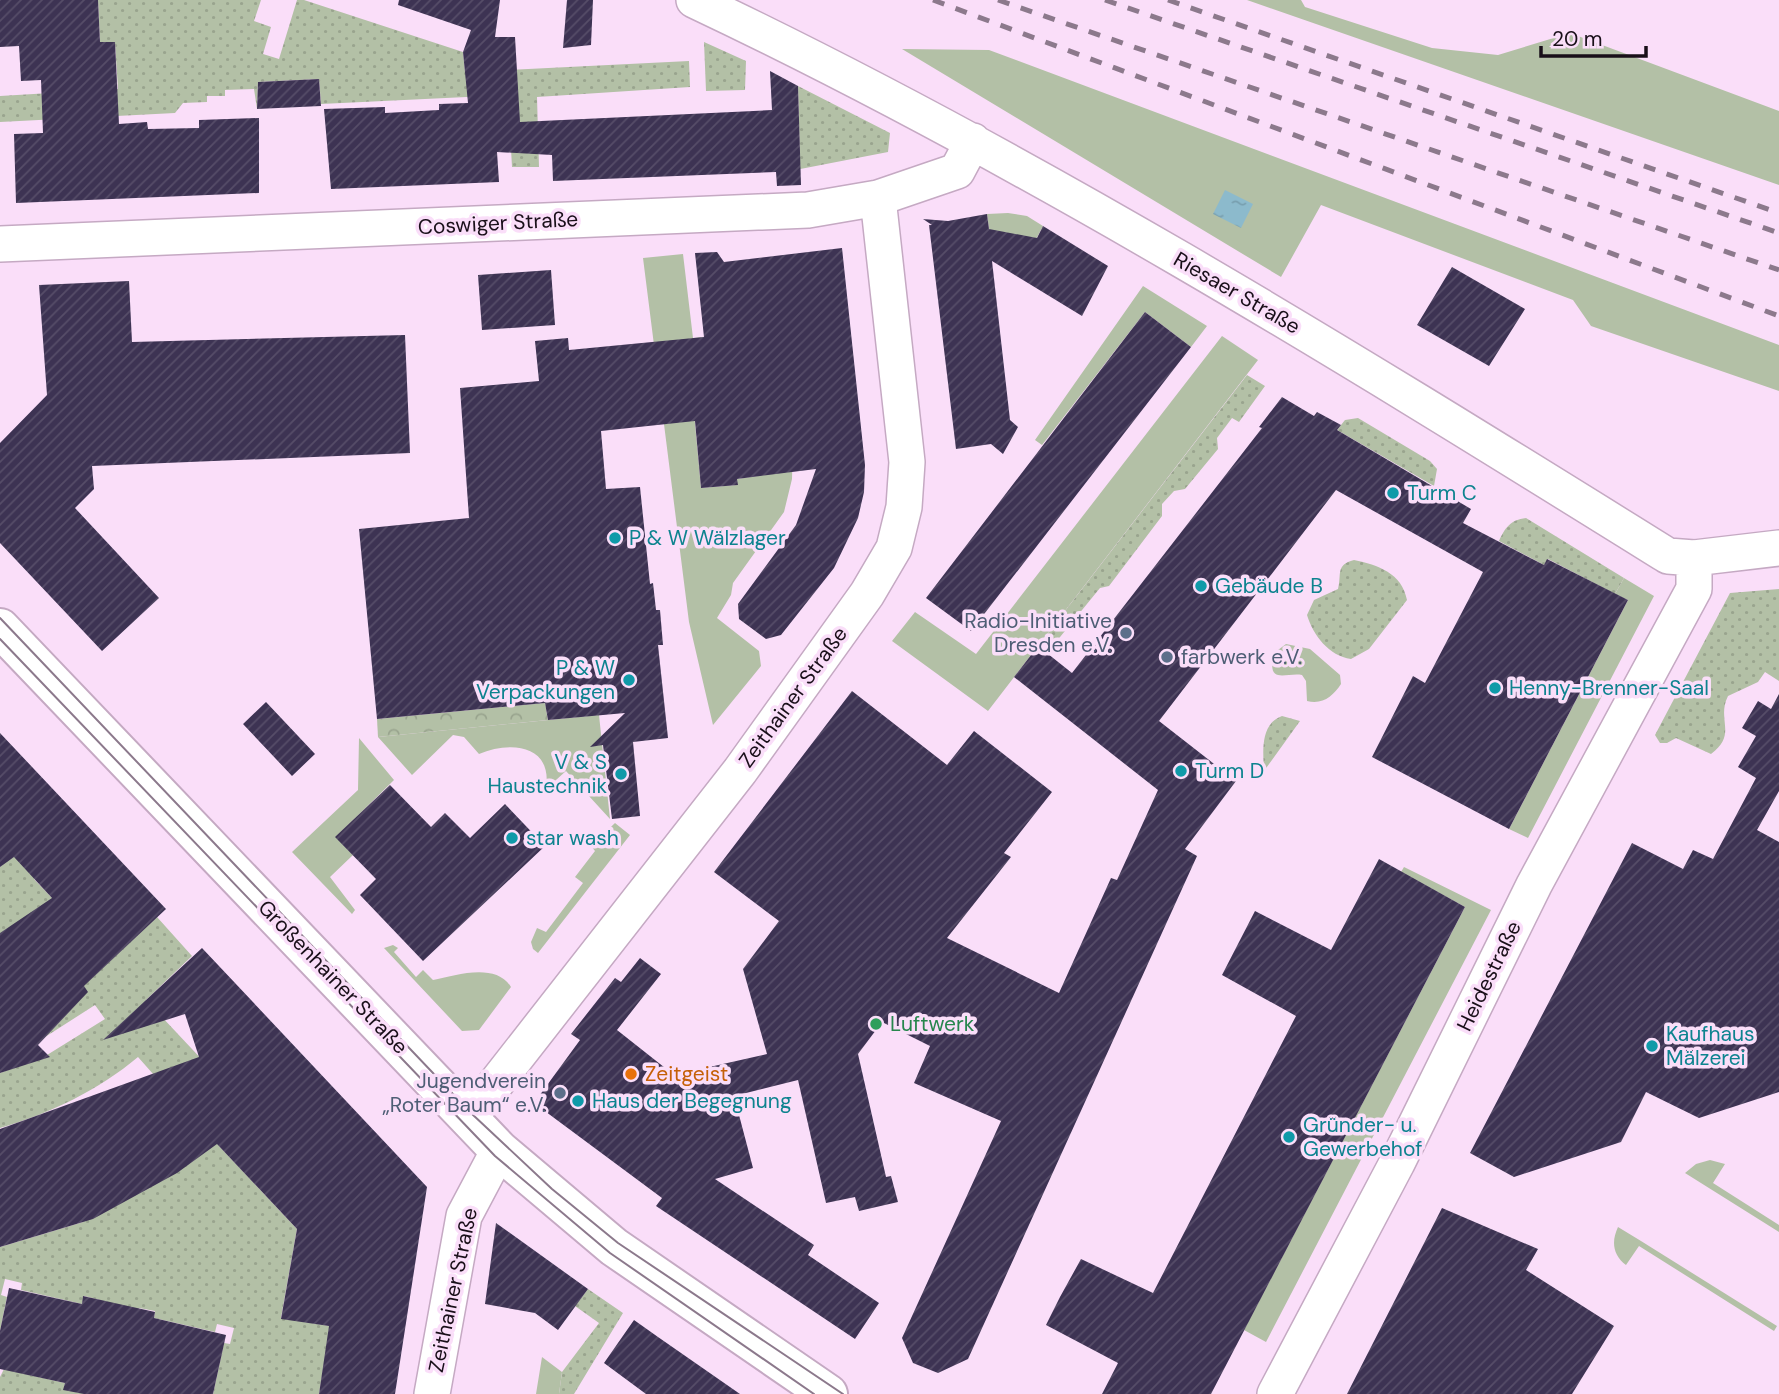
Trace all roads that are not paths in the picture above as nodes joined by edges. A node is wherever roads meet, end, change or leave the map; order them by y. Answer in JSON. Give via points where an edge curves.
{"nodes":[{"id":1,"x":694,"y":0,"type":"edge"},
{"id":2,"x":973,"y":141,"type":"junction"},
{"id":3,"x":877,"y":198,"type":"junction"},
{"id":4,"x":0,"y":244,"type":"edge"},
{"id":5,"x":1779,"y":548,"type":"edge"},
{"id":6,"x":1694,"y":558,"type":"junction"},
{"id":7,"x":0,"y":628,"type":"edge"},
{"id":8,"x":468,"y":1119,"type":"junction"},
{"id":9,"x":499,"y":1150,"type":"junction"},
{"id":10,"x":432,"y":1394,"type":"edge"},
{"id":11,"x":828,"y":1394,"type":"edge"},
{"id":12,"x":1275,"y":1394,"type":"edge"}],
"edges":[{"from":1,"to":2,"type":"street","name":"Riesaer Straße"},
{"from":2,"to":3,"type":"street","name":"Coswiger Straße","via":[[957,171]]},
{"from":2,"to":6,"type":"street","name":"Riesaer Straße","via":[[1252,301],[1668,556]]},
{"from":3,"to":4,"type":"street","name":"Coswiger Straße","via":[[808,210]]},
{"from":3,"to":8,"type":"street","name":"Zeithainer Straße","via":[[907,462],[904,507],[894,548],[867,594],[740,771]]},
{"from":5,"to":6,"type":"street","name":"Riesaer Straße"},
{"from":6,"to":12,"type":"street","name":"Heidestraße","via":[[1694,589],[1547,860],[1397,1163]]},
{"from":7,"to":8,"type":"main road","name":"Großenhainer Straße"},
{"from":8,"to":9,"type":"main road","name":"Großenhainer Straße"},
{"from":9,"to":10,"type":"street","name":"Zeithainer Straße","via":[[464,1216]]},
{"from":9,"to":11,"type":"main road","name":"Großenhainer Straße","via":[[614,1247]]}]}
